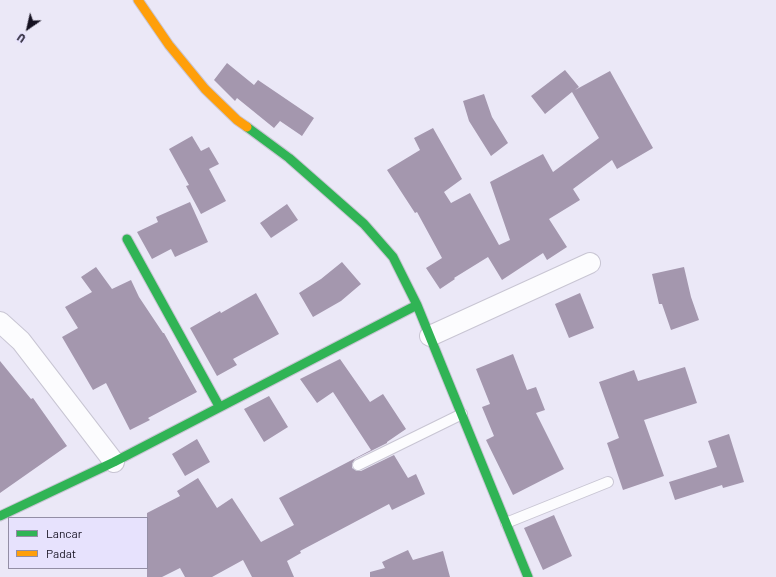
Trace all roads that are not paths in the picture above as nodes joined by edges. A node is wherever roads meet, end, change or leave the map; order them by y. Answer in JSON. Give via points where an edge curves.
{"nodes":[{"id":1,"x":138,"y":0,"type":"edge"},
{"id":2,"x":127,"y":239,"type":"dead end"},
{"id":3,"x":590,"y":263,"type":"dead end"},
{"id":4,"x":417,"y":305,"type":"junction"},
{"id":5,"x":0,"y":322,"type":"edge"},
{"id":6,"x":430,"y":336,"type":"junction"},
{"id":7,"x":219,"y":406,"type":"junction"},
{"id":8,"x":462,"y":414,"type":"junction"},
{"id":9,"x":114,"y":462,"type":"junction"},
{"id":10,"x":358,"y":464,"type":"dead end"},
{"id":11,"x":608,"y":482,"type":"dead end"},
{"id":12,"x":0,"y":516,"type":"edge"},
{"id":13,"x":506,"y":523,"type":"junction"},
{"id":14,"x":528,"y":577,"type":"edge"}],
"edges":[{"from":1,"to":4,"type":"street","via":[[169,45],[210,94],[237,120],[288,158],[364,224],[393,257]]},
{"from":2,"to":7,"type":"street"},
{"from":3,"to":6,"type":"street"},
{"from":4,"to":6,"type":"street"},
{"from":4,"to":7,"type":"street"},
{"from":5,"to":9,"type":"street","via":[[21,341]]},
{"from":6,"to":8,"type":"street"},
{"from":7,"to":9,"type":"street"},
{"from":8,"to":10,"type":"lane"},
{"from":8,"to":13,"type":"street"},
{"from":9,"to":12,"type":"street"},
{"from":11,"to":13,"type":"lane"},
{"from":13,"to":14,"type":"street"}]}
